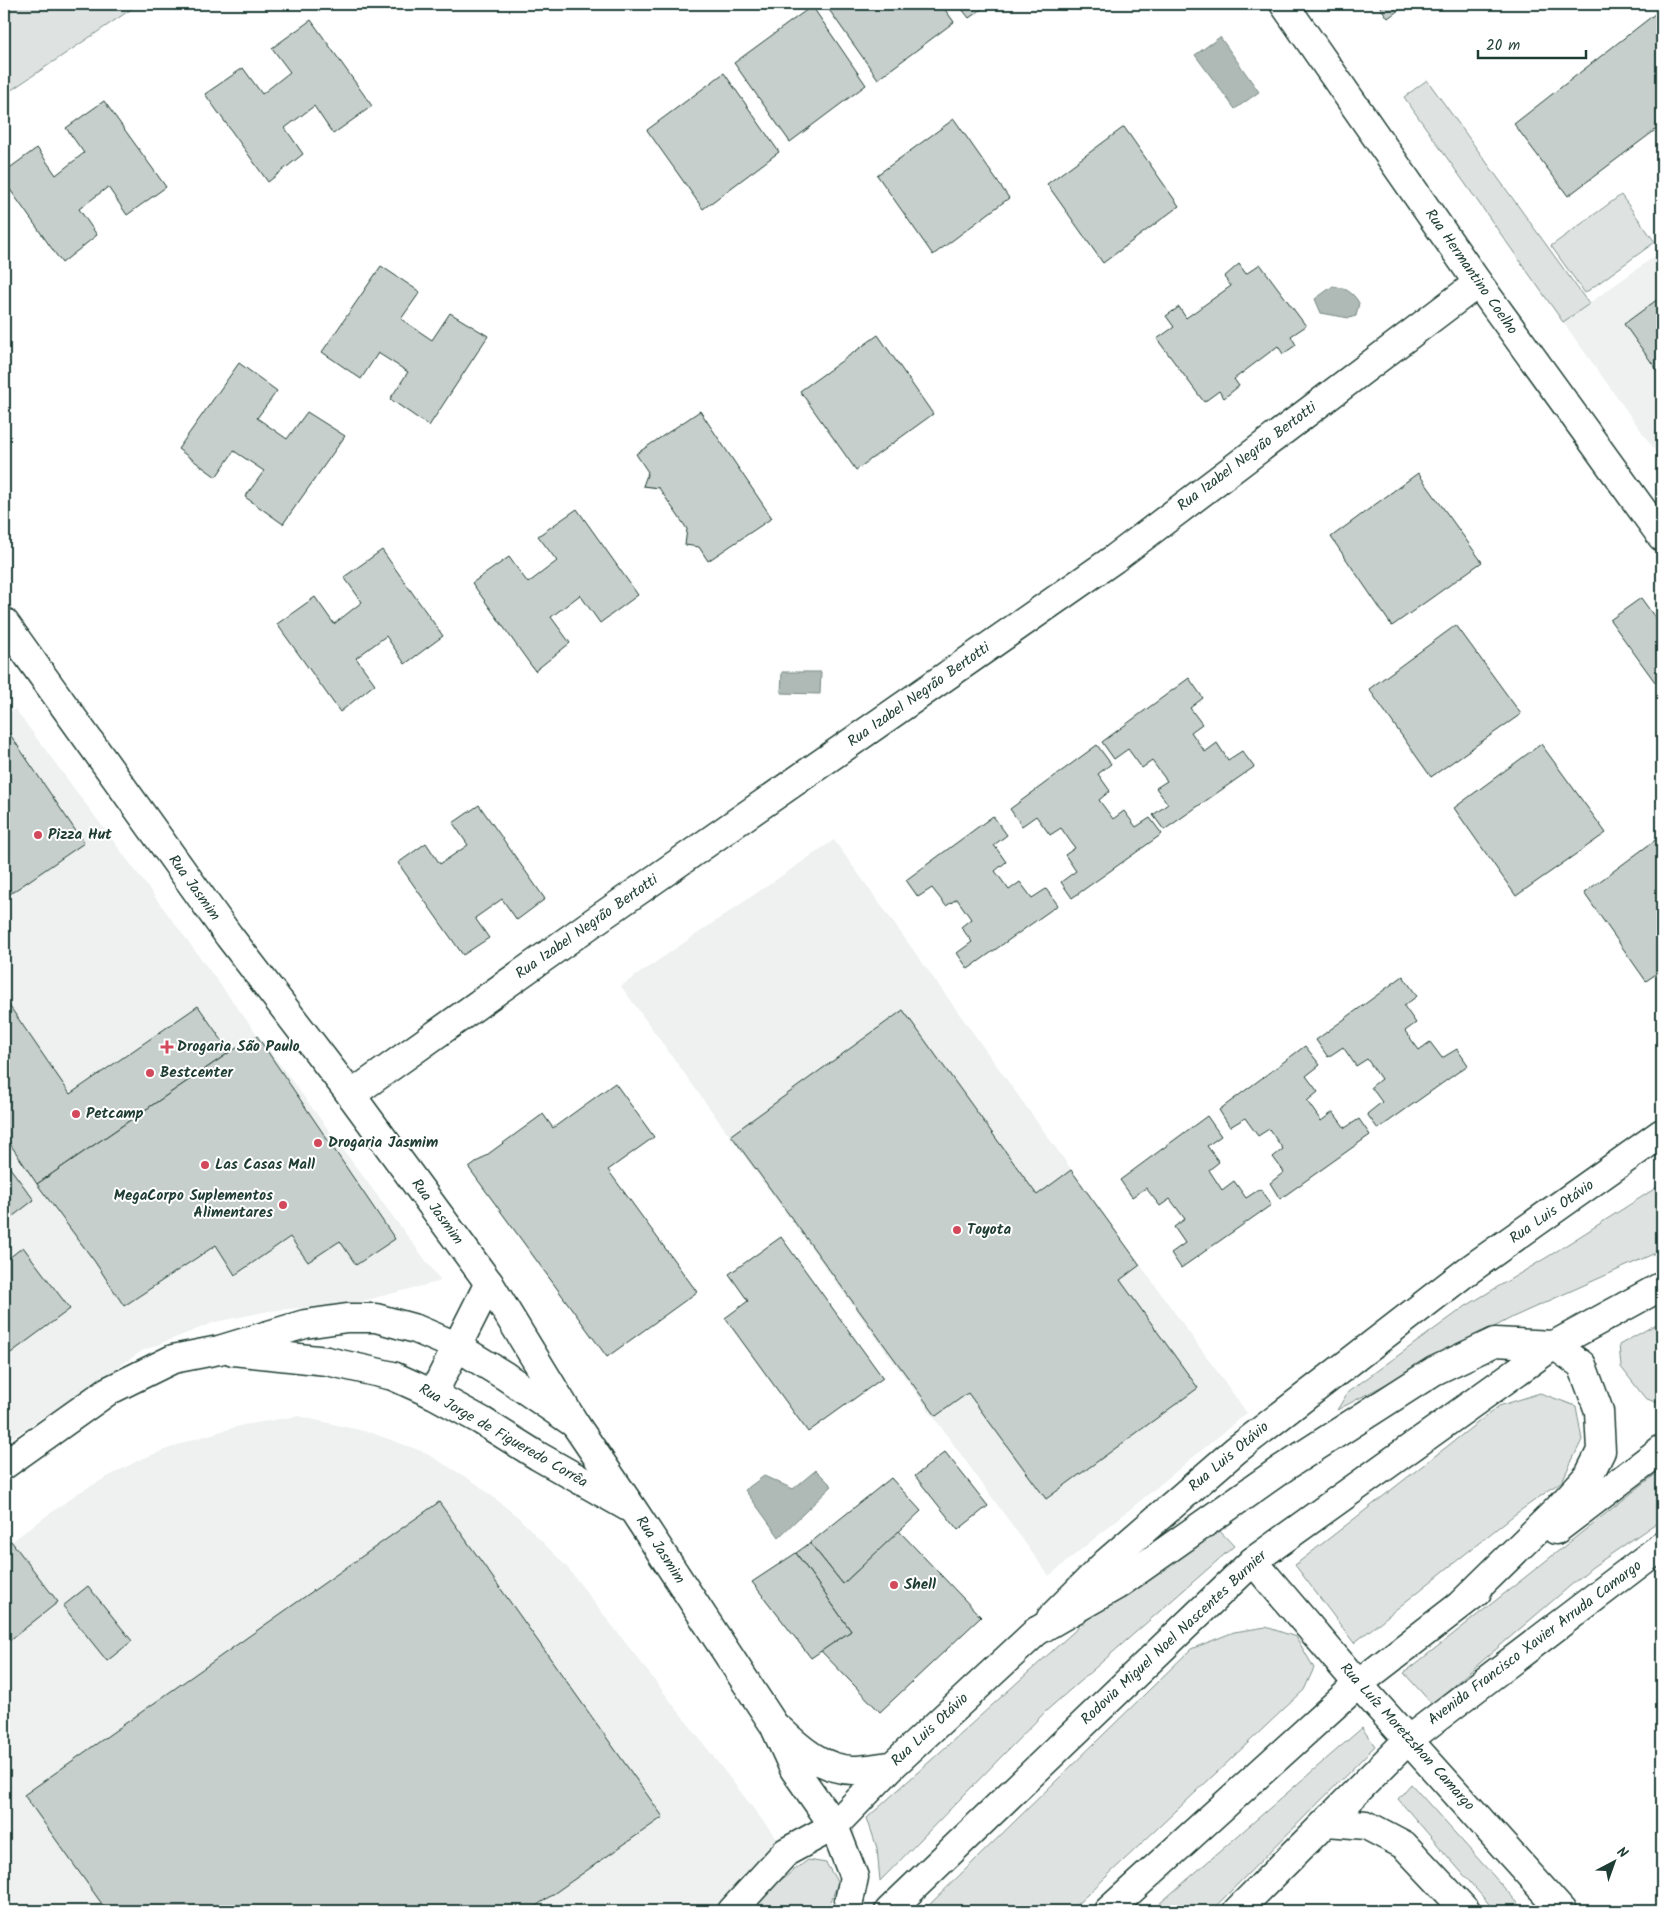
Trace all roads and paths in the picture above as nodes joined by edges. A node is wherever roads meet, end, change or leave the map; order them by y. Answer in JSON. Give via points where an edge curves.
{"nodes":[{"id":1,"x":1284,"y":4,"type":"edge"},
{"id":2,"x":1478,"y":283,"type":"junction"},
{"id":3,"x":1662,"y":537,"type":"edge"},
{"id":4,"x":4,"y":622,"type":"edge"},
{"id":5,"x":351,"y":1095,"type":"junction"},
{"id":6,"x":1662,"y":1133,"type":"edge"},
{"id":7,"x":489,"y":1283,"type":"junction"},
{"id":8,"x":1662,"y":1286,"type":"edge"},
{"id":9,"x":1554,"y":1345,"type":"junction"},
{"id":10,"x":456,"y":1346,"type":"junction"},
{"id":11,"x":220,"y":1350,"type":"junction"},
{"id":12,"x":433,"y":1394,"type":"junction"},
{"id":13,"x":575,"y":1424,"type":"junction"},
{"id":14,"x":1662,"y":1449,"type":"edge"},
{"id":15,"x":4,"y":1464,"type":"edge"},
{"id":16,"x":634,"y":1511,"type":"junction"},
{"id":17,"x":1662,"y":1546,"type":"edge"},
{"id":18,"x":1253,"y":1562,"type":"junction"},
{"id":19,"x":1462,"y":1603,"type":"junction"},
{"id":20,"x":1037,"y":1631,"type":"junction"},
{"id":21,"x":1358,"y":1684,"type":"junction"},
{"id":22,"x":774,"y":1725,"type":"junction"},
{"id":23,"x":1408,"y":1740,"type":"junction"},
{"id":24,"x":892,"y":1766,"type":"junction"},
{"id":25,"x":1326,"y":1822,"type":"junction"},
{"id":26,"x":834,"y":1826,"type":"junction"},
{"id":27,"x":732,"y":1911,"type":"edge"},
{"id":28,"x":847,"y":1911,"type":"edge"},
{"id":29,"x":889,"y":1911,"type":"edge"},
{"id":30,"x":1108,"y":1911,"type":"edge"},
{"id":31,"x":1237,"y":1911,"type":"edge"},
{"id":32,"x":1466,"y":1911,"type":"edge"},
{"id":33,"x":1562,"y":1911,"type":"edge"}],
"edges":[{"from":1,"to":2,"type":"main road","name":"Rua Hermantino Coelho"},
{"from":2,"to":3,"type":"main road","name":"Rua Hermantino Coelho"},
{"from":2,"to":5,"type":"main road","name":"Rua Izabel Negrão Bertotti","via":[[1106,565]]},
{"from":4,"to":5,"type":"main road","name":"Rua Jasmim","via":[[229,936]]},
{"from":5,"to":7,"type":"main road","name":"Rua Jasmim"},
{"from":6,"to":20,"type":"main road","name":"Rua Luis Otávio","via":[[1466,1272],[1236,1450],[1107,1562]]},
{"from":7,"to":10,"type":"main road"},
{"from":7,"to":13,"type":"main road","name":"Rua Jasmim"},
{"from":8,"to":9,"type":"main road","name":"Rodovia Miguel Noel Nascentes Burnier"},
{"from":9,"to":18,"type":"main road","name":"Rodovia Miguel Noel Nascentes Burnier"},
{"from":9,"to":19,"type":"main road","via":[[1582,1365],[1599,1411],[1601,1451],[1589,1475],[1559,1508]]},
{"from":9,"to":20,"type":"main road","via":[[1495,1342],[1434,1371],[1283,1468],[1117,1585]]},
{"from":10,"to":11,"type":"main road","name":"Rua Jorge de Figueredo Corrêa","via":[[416,1329],[376,1318],[347,1318],[305,1324]]},
{"from":10,"to":12,"type":"main road"},
{"from":10,"to":13,"type":"main road","name":"Rua Jorge de Figueredo Corrêa"},
{"from":11,"to":12,"type":"main road","name":"Rua Jorge de Figueredo Corrêa","via":[[327,1361],[393,1376]]},
{"from":11,"to":15,"type":"main road","name":"Rua Jorge de Figueredo Corrêa","via":[[173,1359],[116,1387]]},
{"from":12,"to":16,"type":"main road","name":"Rua Jorge de Figueredo Corrêa"},
{"from":13,"to":16,"type":"main road","name":"Rua Jasmim"},
{"from":14,"to":19,"type":"main road"},
{"from":16,"to":22,"type":"main road","name":"Rua Jasmim"},
{"from":17,"to":23,"type":"main road","name":"Avenida Francisco Xavier Arruda Camargo"},
{"from":18,"to":21,"type":"main road","name":"Rua Luíz Moretzshon Camargo"},
{"from":18,"to":29,"type":"main road","name":"Rodovia Miguel Noel Nascentes Burnier"},
{"from":19,"to":21,"type":"main road"},
{"from":20,"to":24,"type":"main road","name":"Rua Luis Otávio"},
{"from":21,"to":23,"type":"main road","name":"Rua Luíz Moretzshon Camargo"},
{"from":21,"to":30,"type":"main road"},
{"from":22,"to":24,"type":"main road","via":[[814,1758],[834,1767],[852,1770]]},
{"from":22,"to":26,"type":"main road","name":"Rua Jasmim","via":[[794,1769]]},
{"from":23,"to":25,"type":"main road","name":"Avenida Francisco Xavier Arruda Camargo"},
{"from":23,"to":33,"type":"main road","name":"Rua Luíz Moretzshon Camargo"},
{"from":24,"to":26,"type":"main road","name":"Rua Luis Otávio"},
{"from":25,"to":31,"type":"main road","name":"Avenida Francisco Xavier Arruda Camargo"},
{"from":25,"to":32,"type":"main road","via":[[1366,1825],[1404,1845]]},
{"from":26,"to":27,"type":"main road","name":"Rua Luis Otávio","via":[[786,1852]]},
{"from":26,"to":28,"type":"main road","name":"Rua Jasmim","via":[[854,1877]]}]}
